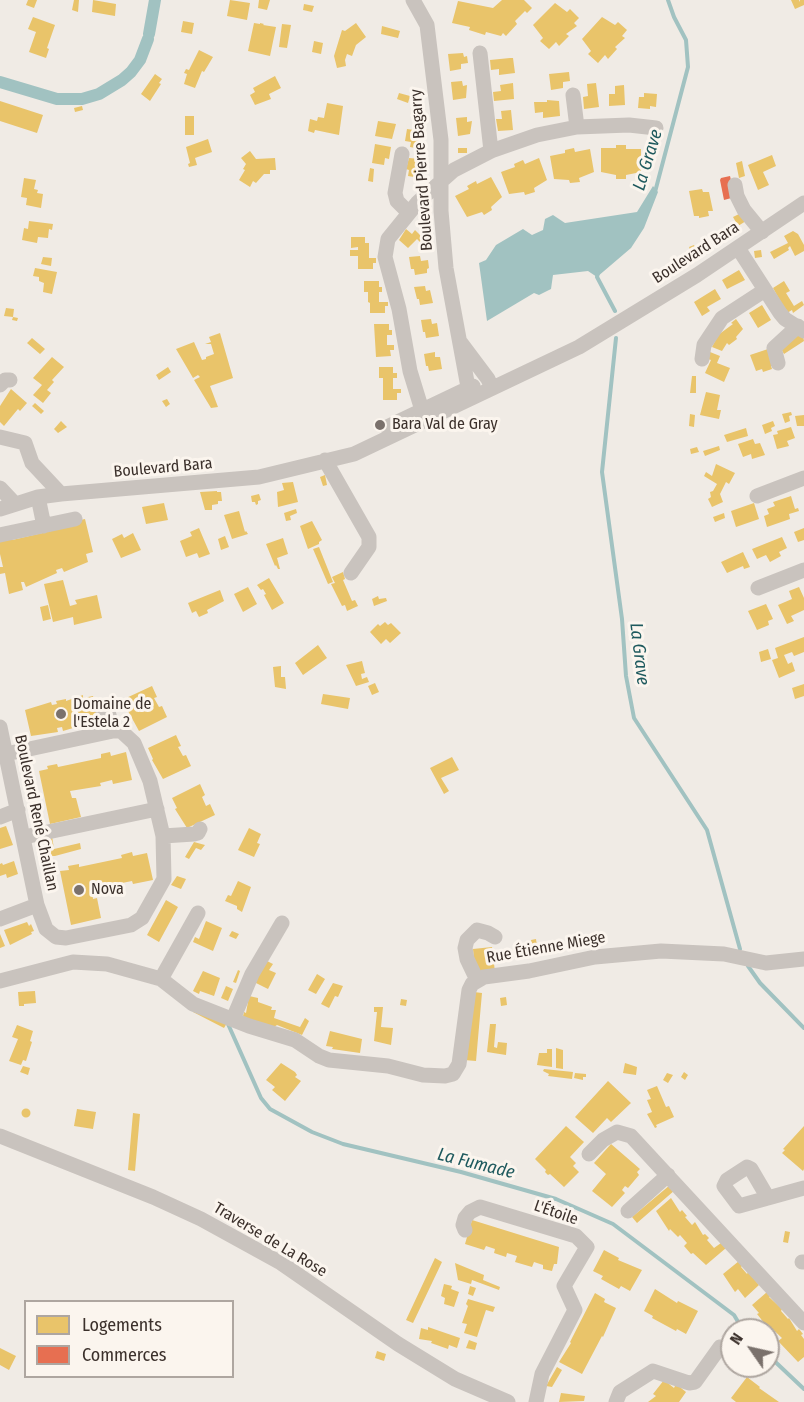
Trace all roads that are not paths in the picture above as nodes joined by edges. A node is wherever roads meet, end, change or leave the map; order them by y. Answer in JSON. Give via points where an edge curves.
{"nodes":[{"id":1,"x":413,"y":0,"type":"edge"},
{"id":2,"x":480,"y":52,"type":"dead end"},
{"id":3,"x":573,"y":95,"type":"dead end"},
{"id":4,"x":577,"y":127,"type":"junction"},
{"id":5,"x":656,"y":128,"type":"dead end"},
{"id":6,"x":491,"y":151,"type":"junction"},
{"id":7,"x":402,"y":154,"type":"dead end"},
{"id":8,"x":441,"y":182,"type":"junction"},
{"id":9,"x":735,"y":185,"type":"dead end"},
{"id":10,"x":804,"y":203,"type":"edge"},
{"id":11,"x":409,"y":213,"type":"junction"},
{"id":12,"x":762,"y":232,"type":"junction"},
{"id":13,"x":738,"y":248,"type":"junction"},
{"id":14,"x":765,"y":290,"type":"junction"},
{"id":15,"x":801,"y":328,"type":"edge"},
{"id":16,"x":459,"y":340,"type":"junction"},
{"id":17,"x":702,"y":359,"type":"dead end"},
{"id":18,"x":778,"y":363,"type":"dead end"},
{"id":19,"x":490,"y":384,"type":"junction"},
{"id":20,"x":469,"y":393,"type":"junction"},
{"id":21,"x":423,"y":415,"type":"junction"},
{"id":22,"x":0,"y":437,"type":"edge"},
{"id":23,"x":327,"y":459,"type":"junction"},
{"id":24,"x":804,"y":478,"type":"edge"},
{"id":25,"x":0,"y":488,"type":"edge"},
{"id":26,"x":50,"y":496,"type":"junction"},
{"id":27,"x":757,"y":496,"type":"dead end"},
{"id":28,"x":15,"y":504,"type":"junction"},
{"id":29,"x":0,"y":509,"type":"edge"},
{"id":30,"x":75,"y":519,"type":"dead end"},
{"id":31,"x":50,"y":524,"type":"junction"},
{"id":32,"x":0,"y":535,"type":"edge"},
{"id":33,"x":804,"y":570,"type":"edge"},
{"id":34,"x":351,"y":573,"type":"dead end"},
{"id":35,"x":758,"y":588,"type":"dead end"},
{"id":36,"x":99,"y":706,"type":"dead end"},
{"id":37,"x":0,"y":728,"type":"edge"},
{"id":38,"x":113,"y":731,"type":"junction"},
{"id":39,"x":6,"y":754,"type":"junction"},
{"id":40,"x":5,"y":771,"type":"edge"},
{"id":41,"x":157,"y":809,"type":"junction"},
{"id":42,"x":18,"y":810,"type":"junction"},
{"id":43,"x":0,"y":817,"type":"edge"},
{"id":44,"x":200,"y":829,"type":"dead end"},
{"id":45,"x":163,"y":836,"type":"junction"},
{"id":46,"x":24,"y":837,"type":"junction"},
{"id":47,"x":37,"y":905,"type":"junction"},
{"id":48,"x":198,"y":913,"type":"dead end"},
{"id":49,"x":0,"y":919,"type":"edge"},
{"id":50,"x":282,"y":923,"type":"dead end"},
{"id":51,"x":495,"y":938,"type":"dead end"},
{"id":52,"x":804,"y":959,"type":"edge"},
{"id":53,"x":161,"y":979,"type":"junction"},
{"id":54,"x":477,"y":980,"type":"junction"},
{"id":55,"x":0,"y":981,"type":"edge"},
{"id":56,"x":235,"y":1014,"type":"junction"},
{"id":57,"x":0,"y":1136,"type":"edge"},
{"id":58,"x":589,"y":1154,"type":"dead end"},
{"id":59,"x":668,"y":1175,"type":"junction"},
{"id":60,"x":804,"y":1188,"type":"edge"},
{"id":61,"x":768,"y":1198,"type":"dead end"},
{"id":62,"x":628,"y":1211,"type":"dead end"},
{"id":63,"x":465,"y":1230,"type":"dead end"},
{"id":64,"x":804,"y":1323,"type":"edge"},
{"id":65,"x":720,"y":1347,"type":"dead end"},
{"id":66,"x":508,"y":1402,"type":"edge"},
{"id":67,"x":536,"y":1402,"type":"edge"},
{"id":68,"x":616,"y":1402,"type":"edge"}],
"edges":[{"from":1,"to":8,"type":"street","name":"Boulevard Pierre Bagarry","via":[[427,25],[441,140]]},
{"from":2,"to":6,"type":"street"},
{"from":3,"to":4,"type":"street"},
{"from":4,"to":5,"type":"street"},
{"from":4,"to":6,"type":"street","via":[[537,135]]},
{"from":6,"to":8,"type":"street","via":[[454,170]]},
{"from":7,"to":11,"type":"street","via":[[395,193]]},
{"from":8,"to":11,"type":"street"},
{"from":8,"to":16,"type":"street","name":"Boulevard Pierre Bagarry","via":[[446,268]]},
{"from":9,"to":12,"type":"street","via":[[744,210]]},
{"from":10,"to":12,"type":"street","name":"Boulevard Bara"},
{"from":11,"to":21,"type":"street","via":[[388,239],[385,257]]},
{"from":12,"to":13,"type":"street","name":"Boulevard Bara"},
{"from":13,"to":14,"type":"street"},
{"from":13,"to":19,"type":"street","name":"Boulevard Bara","via":[[579,347]]},
{"from":14,"to":15,"type":"street","via":[[785,319]]},
{"from":14,"to":17,"type":"street","via":[[722,318],[704,345]]},
{"from":15,"to":18,"type":"street","via":[[774,348]]},
{"from":16,"to":19,"type":"street","name":"Boulevard Pierre Bagarry"},
{"from":16,"to":20,"type":"street","name":"Boulevard Pierre Bagarry"},
{"from":19,"to":20,"type":"street","name":"Boulevard Bara"},
{"from":20,"to":21,"type":"street","name":"Boulevard Bara"},
{"from":21,"to":23,"type":"street","name":"Boulevard Bara","via":[[354,454]]},
{"from":22,"to":26,"type":"street","via":[[25,443]]},
{"from":23,"to":26,"type":"street","name":"Boulevard Bara","via":[[259,477]]},
{"from":23,"to":34,"type":"street","via":[[369,537],[369,547]]},
{"from":24,"to":27,"type":"street"},
{"from":25,"to":28,"type":"street"},
{"from":26,"to":28,"type":"street","name":"Boulevard Bara"},
{"from":26,"to":31,"type":"street"},
{"from":28,"to":29,"type":"street","name":"Boulevard Bara"},
{"from":30,"to":31,"type":"street"},
{"from":31,"to":32,"type":"street"},
{"from":33,"to":35,"type":"street"},
{"from":36,"to":38,"type":"street","via":[[108,711]]},
{"from":37,"to":39,"type":"street","name":"Boulevard René Chaillan"},
{"from":38,"to":39,"type":"street"},
{"from":38,"to":41,"type":"street","name":"Boulevard René Chaillan","via":[[121,731],[134,743]]},
{"from":39,"to":40,"type":"street","name":"Boulevard René Chaillan"},
{"from":40,"to":42,"type":"street","name":"Boulevard René Chaillan"},
{"from":41,"to":45,"type":"street","name":"Boulevard René Chaillan"},
{"from":41,"to":46,"type":"street"},
{"from":42,"to":43,"type":"street"},
{"from":42,"to":46,"type":"street","name":"Boulevard René Chaillan"},
{"from":44,"to":45,"type":"street","via":[[194,834]]},
{"from":45,"to":47,"type":"street","name":"Boulevard René Chaillan","via":[[164,879],[142,918],[131,925],[56,937],[46,929]]},
{"from":46,"to":47,"type":"street","name":"Boulevard René Chaillan"},
{"from":47,"to":49,"type":"street"},
{"from":48,"to":53,"type":"street"},
{"from":50,"to":56,"type":"street","via":[[252,974]]},
{"from":51,"to":54,"type":"street","via":[[477,930],[467,940],[467,959]]},
{"from":52,"to":54,"type":"street","name":"Rue Étienne Miege","via":[[766,963],[724,954],[661,951],[595,957]]},
{"from":53,"to":55,"type":"street","name":"Rue Étienne Miege","via":[[107,964],[73,962]]},
{"from":53,"to":56,"type":"street","name":"Rue Étienne Miege","via":[[193,1004]]},
{"from":54,"to":56,"type":"street","name":"Rue Étienne Miege","via":[[469,990],[459,1064],[453,1074],[445,1076],[329,1060],[295,1040],[249,1026]]},
{"from":57,"to":66,"type":"street","name":"Traverse de La Rose","via":[[201,1220],[281,1263],[455,1379]]},
{"from":58,"to":59,"type":"street","via":[[617,1132],[631,1136]]},
{"from":59,"to":62,"type":"street"},
{"from":59,"to":64,"type":"street"},
{"from":60,"to":61,"type":"street"},
{"from":63,"to":67,"type":"street","name":"L'Étoile","via":[[465,1218],[480,1207],[576,1236],[587,1247],[564,1286],[575,1310],[542,1374]]},
{"from":65,"to":68,"type":"street","via":[[696,1382],[652,1371],[620,1392]]}]}
